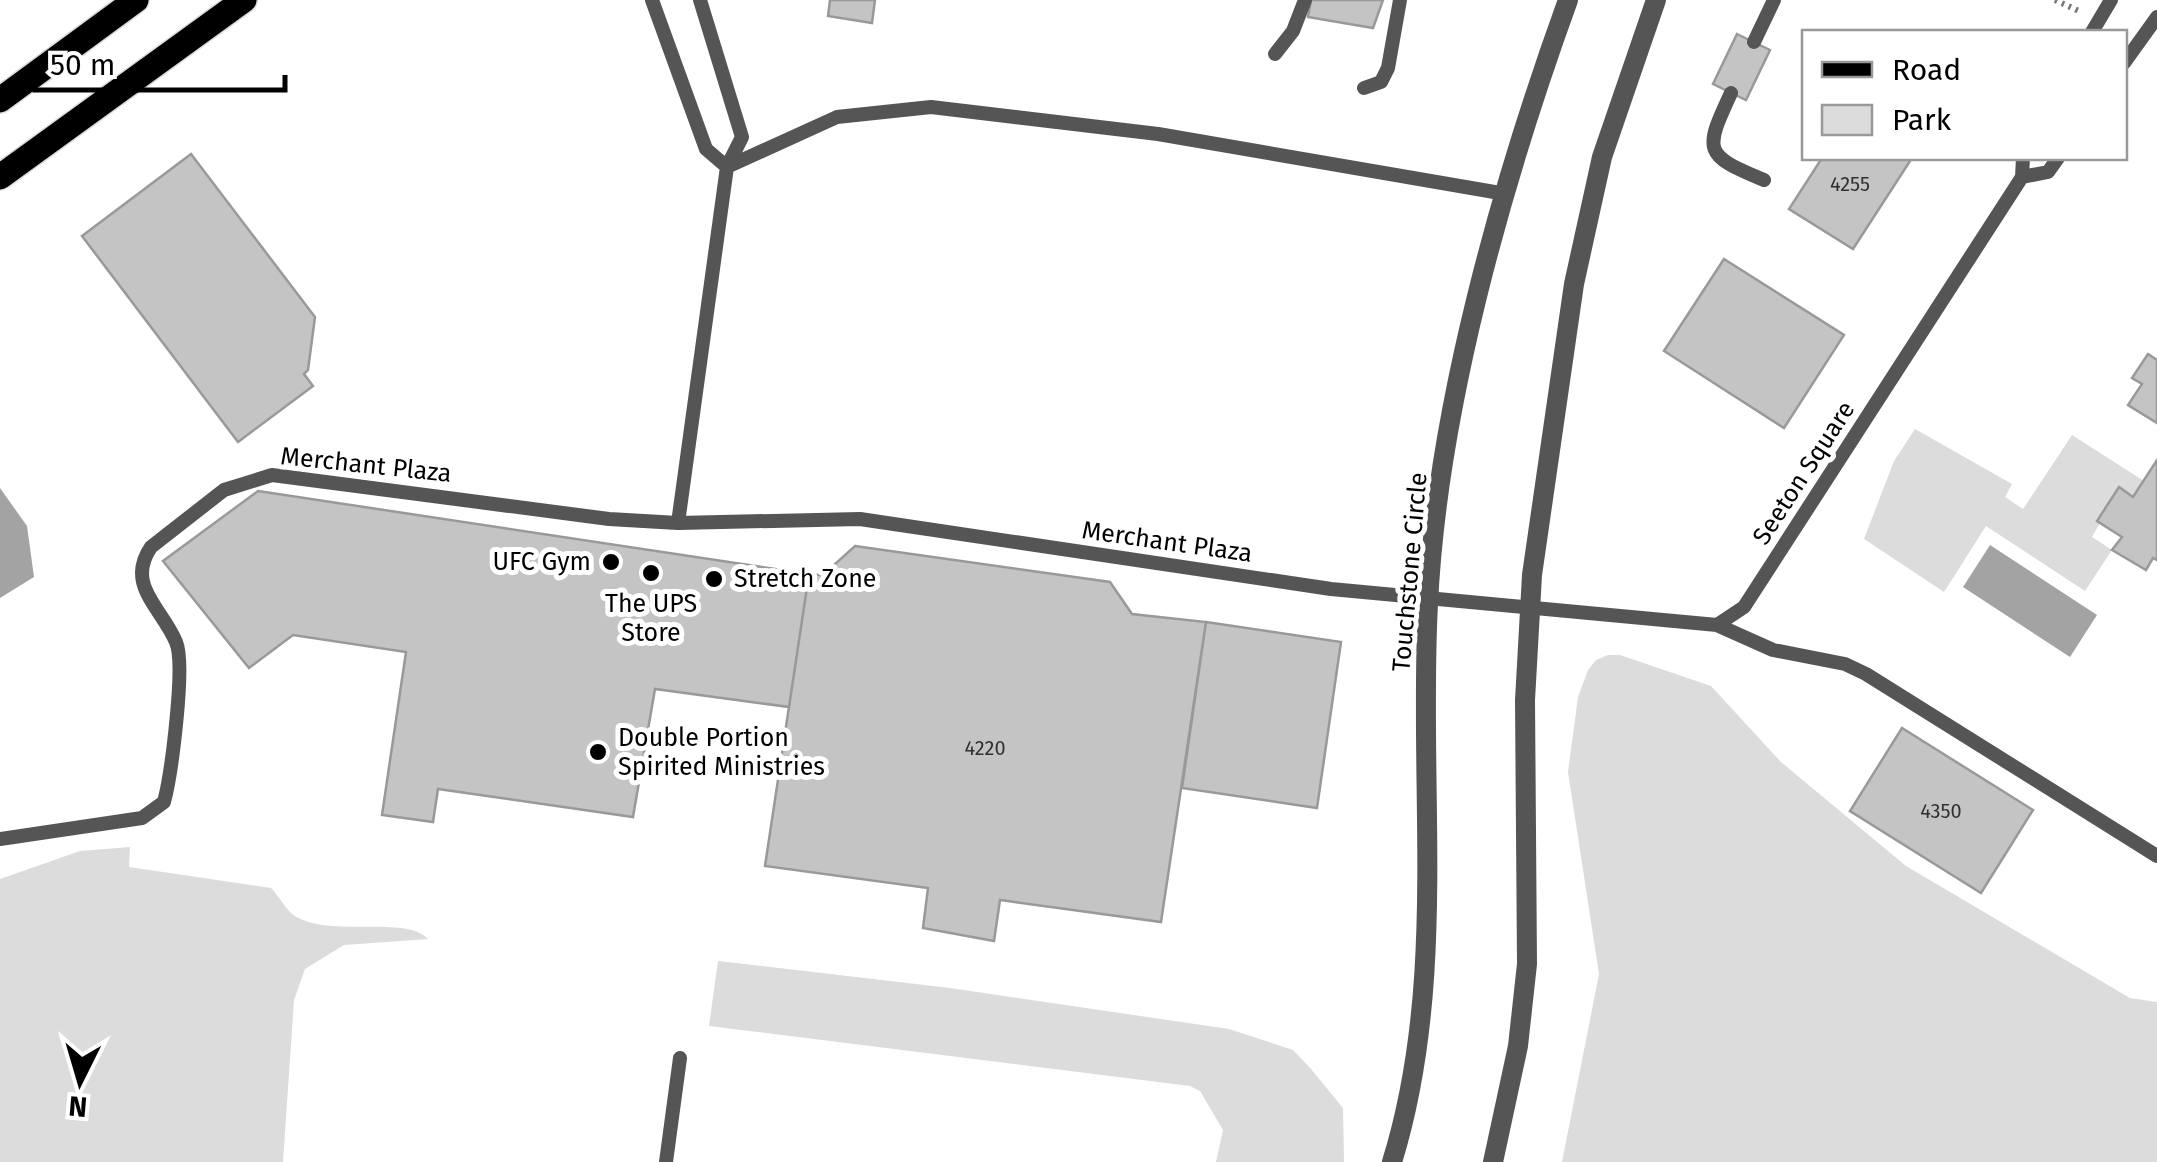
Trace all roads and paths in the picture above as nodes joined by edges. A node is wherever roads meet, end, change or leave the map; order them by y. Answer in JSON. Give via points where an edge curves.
{"nodes":[{"id":1,"x":136,"y":0,"type":"edge"},
{"id":2,"x":244,"y":0,"type":"edge"},
{"id":3,"x":652,"y":0,"type":"edge"},
{"id":4,"x":700,"y":0,"type":"edge"},
{"id":5,"x":1305,"y":0,"type":"edge"},
{"id":6,"x":1400,"y":0,"type":"edge"},
{"id":7,"x":1568,"y":0,"type":"edge"},
{"id":8,"x":1656,"y":0,"type":"edge"},
{"id":9,"x":1774,"y":0,"type":"edge"},
{"id":10,"x":2055,"y":0,"type":"edge"},
{"id":11,"x":2110,"y":0,"type":"edge"},
{"id":12,"x":2066,"y":3,"type":"dead end"},
{"id":13,"x":2157,"y":17,"type":"edge"},
{"id":14,"x":2093,"y":30,"type":"edge"},
{"id":15,"x":1754,"y":42,"type":"dead end"},
{"id":16,"x":1275,"y":54,"type":"dead end"},
{"id":17,"x":2127,"y":59,"type":"edge"},
{"id":18,"x":1364,"y":88,"type":"dead end"},
{"id":19,"x":1731,"y":93,"type":"dead end"},
{"id":20,"x":0,"y":100,"type":"edge"},
{"id":21,"x":2022,"y":160,"type":"edge"},
{"id":22,"x":2057,"y":160,"type":"edge"},
{"id":23,"x":727,"y":167,"type":"junction"},
{"id":24,"x":2022,"y":177,"type":"junction"},
{"id":25,"x":0,"y":178,"type":"edge"},
{"id":26,"x":1764,"y":180,"type":"dead end"},
{"id":27,"x":1506,"y":194,"type":"junction"},
{"id":28,"x":678,"y":523,"type":"junction"},
{"id":29,"x":1428,"y":599,"type":"junction"},
{"id":30,"x":1530,"y":610,"type":"junction"},
{"id":31,"x":1717,"y":625,"type":"junction"},
{"id":32,"x":0,"y":839,"type":"edge"},
{"id":33,"x":2157,"y":856,"type":"edge"},
{"id":34,"x":680,"y":1058,"type":"dead end"},
{"id":35,"x":666,"y":1162,"type":"edge"},
{"id":36,"x":1392,"y":1162,"type":"edge"},
{"id":37,"x":1493,"y":1162,"type":"edge"}],
"edges":[{"from":1,"to":20,"type":"main road"},
{"from":2,"to":25,"type":"main road"},
{"from":3,"to":23,"type":"lane","via":[[706,149]]},
{"from":4,"to":23,"type":"lane","via":[[742,137]]},
{"from":5,"to":16,"type":"lane"},
{"from":6,"to":18,"type":"lane","via":[[1388,68],[1380,82]]},
{"from":7,"to":27,"type":"street","name":"Touchstone Circle"},
{"from":8,"to":30,"type":"street","via":[[1602,157],[1574,284]]},
{"from":9,"to":15,"type":"lane"},
{"from":10,"to":12,"type":"path"},
{"from":11,"to":14,"type":"lane"},
{"from":13,"to":17,"type":"lane"},
{"from":19,"to":26,"type":"lane","via":[[1711,136],[1712,150],[1719,160]]},
{"from":21,"to":24,"type":"lane"},
{"from":22,"to":24,"type":"lane","name":"Seeton Square","via":[[2048,172]]},
{"from":23,"to":27,"type":"lane","via":[[837,117],[931,107],[1158,134]]},
{"from":23,"to":28,"type":"lane"},
{"from":24,"to":31,"type":"lane","name":"Seeton Square","via":[[1744,607]]},
{"from":27,"to":29,"type":"street","name":"Touchstone Circle","via":[[1444,464]]},
{"from":28,"to":29,"type":"lane","name":"Merchant Plaza","via":[[860,519]]},
{"from":28,"to":32,"type":"lane","name":"Merchant Plaza","via":[[272,475],[240,482],[143,558],[145,594],[176,642],[181,666],[164,802],[142,818]]},
{"from":29,"to":30,"type":"lane","name":"Merchant Plaza"},
{"from":29,"to":36,"type":"street","name":"Touchstone Circle","via":[[1428,936]]},
{"from":30,"to":31,"type":"lane"},
{"from":30,"to":37,"type":"street","via":[[1528,964]]},
{"from":31,"to":33,"type":"lane","via":[[1773,650],[1866,674]]},
{"from":34,"to":35,"type":"lane"}]}
